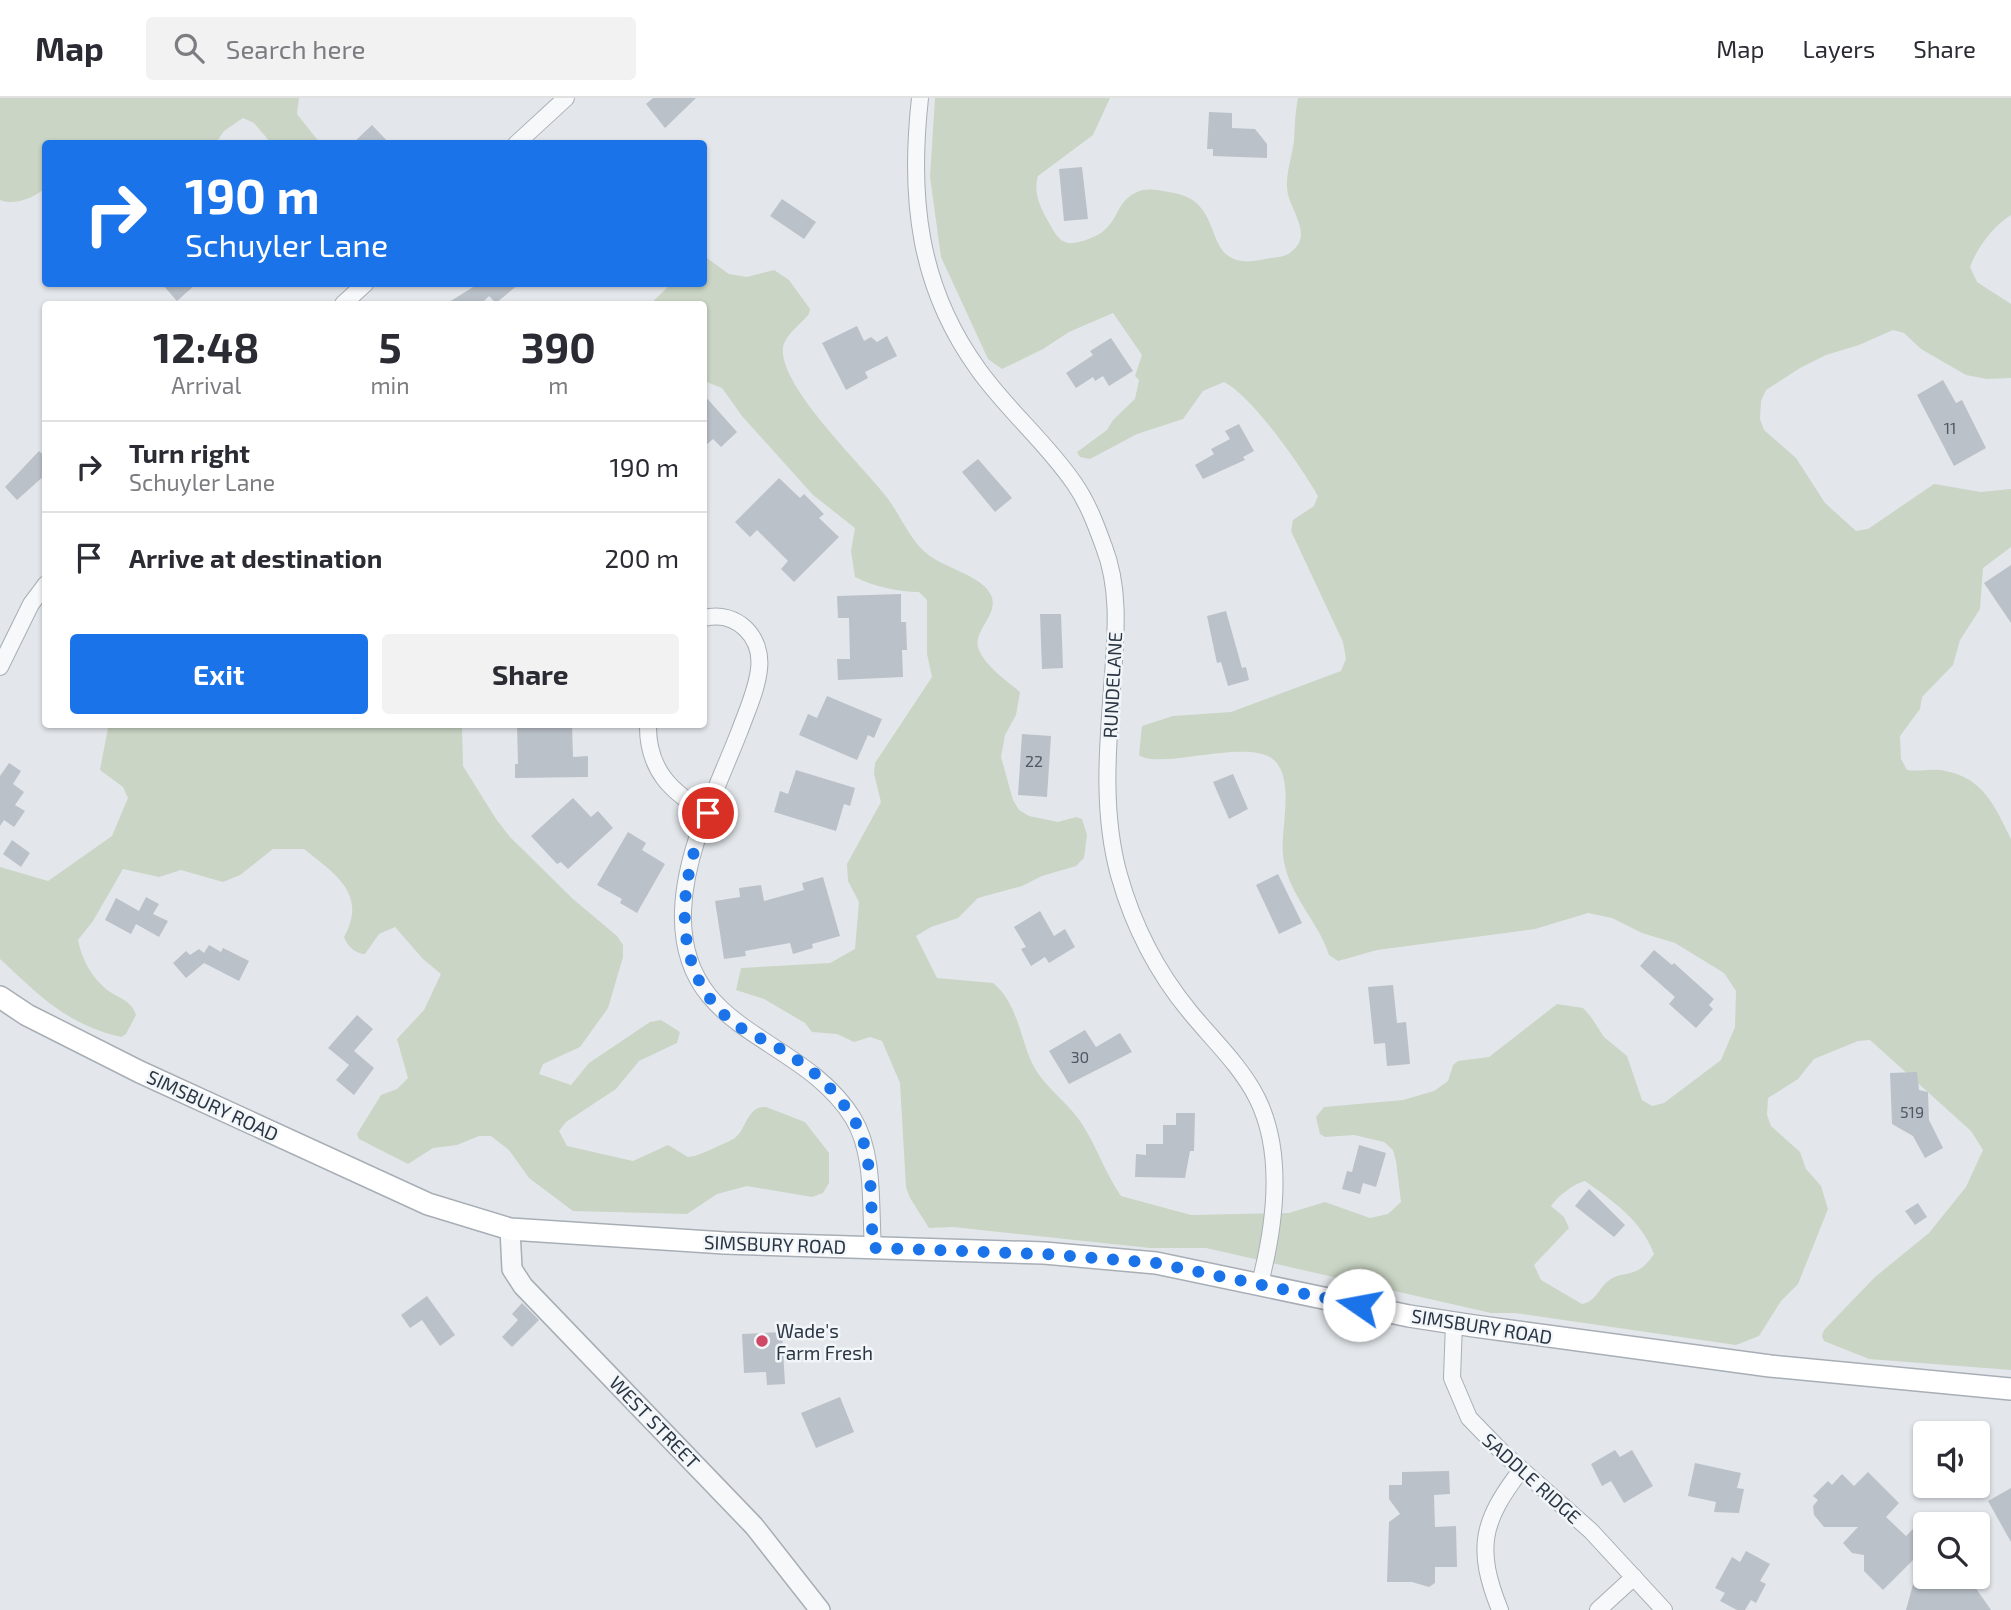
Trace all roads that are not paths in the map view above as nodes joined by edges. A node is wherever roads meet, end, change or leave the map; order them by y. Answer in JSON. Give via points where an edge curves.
{"nodes":[{"id":1,"x":566,"y":98,"type":"edge"},
{"id":2,"x":920,"y":98,"type":"edge"},
{"id":3,"x":520,"y":140,"type":"edge"},
{"id":4,"x":362,"y":287,"type":"edge"},
{"id":5,"x":346,"y":301,"type":"edge"},
{"id":6,"x":42,"y":590,"type":"edge"},
{"id":7,"x":707,"y":618,"type":"edge"},
{"id":8,"x":0,"y":667,"type":"edge"},
{"id":9,"x":648,"y":728,"type":"edge"},
{"id":10,"x":708,"y":813,"type":"junction"},
{"id":11,"x":0,"y":997,"type":"edge"},
{"id":12,"x":510,"y":1229,"type":"junction"},
{"id":13,"x":873,"y":1248,"type":"junction"},
{"id":14,"x":1260,"y":1283,"type":"junction"},
{"id":15,"x":1454,"y":1323,"type":"junction"},
{"id":16,"x":2011,"y":1389,"type":"edge"},
{"id":17,"x":1521,"y":1470,"type":"junction"},
{"id":18,"x":1634,"y":1577,"type":"junction"},
{"id":19,"x":820,"y":1610,"type":"edge"},
{"id":20,"x":1500,"y":1610,"type":"edge"},
{"id":21,"x":1598,"y":1610,"type":"edge"},
{"id":22,"x":1664,"y":1610,"type":"edge"}],
"edges":[{"from":1,"to":3,"type":"street"},
{"from":2,"to":14,"type":"street","name":"RUNDELANE","via":[[915,192],[924,249],[940,302],[978,369],[1073,480],[1107,552],[1116,630],[1109,828],[1131,912],[1148,950],[1172,989],[1243,1075],[1265,1121],[1274,1171],[1274,1207]]},
{"from":4,"to":5,"type":"street"},
{"from":6,"to":8,"type":"street"},
{"from":7,"to":10,"type":"street","via":[[729,620],[747,628],[760,659],[745,716]]},
{"from":9,"to":10,"type":"street","via":[[650,755],[660,775],[682,799]]},
{"from":10,"to":13,"type":"street","via":[[692,859],[683,908],[684,933],[694,967],[708,995],[729,1018],[813,1072],[854,1120],[867,1160]]},
{"from":11,"to":12,"type":"main road","name":"SIMSBURY ROAD","via":[[140,1072],[428,1204]]},
{"from":12,"to":13,"type":"main road","name":"SIMSBURY ROAD"},
{"from":12,"to":19,"type":"street","name":"WEST STREET","via":[[512,1269],[523,1286],[754,1526]]},
{"from":13,"to":14,"type":"main road","name":"SIMSBURY ROAD","via":[[1156,1263]]},
{"from":14,"to":15,"type":"main road","name":"SIMSBURY ROAD"},
{"from":15,"to":16,"type":"main road","name":"SIMSBURY ROAD","via":[[1759,1364]]},
{"from":15,"to":17,"type":"street","name":"SADDLE RIDGE","via":[[1452,1369],[1457,1393],[1476,1427]]},
{"from":17,"to":18,"type":"street","name":"SADDLE RIDGE","via":[[1591,1531]]},
{"from":17,"to":20,"type":"street","via":[[1488,1523],[1487,1561]]},
{"from":18,"to":21,"type":"street"},
{"from":18,"to":22,"type":"street","name":"SADDLE RIDGE"}]}
